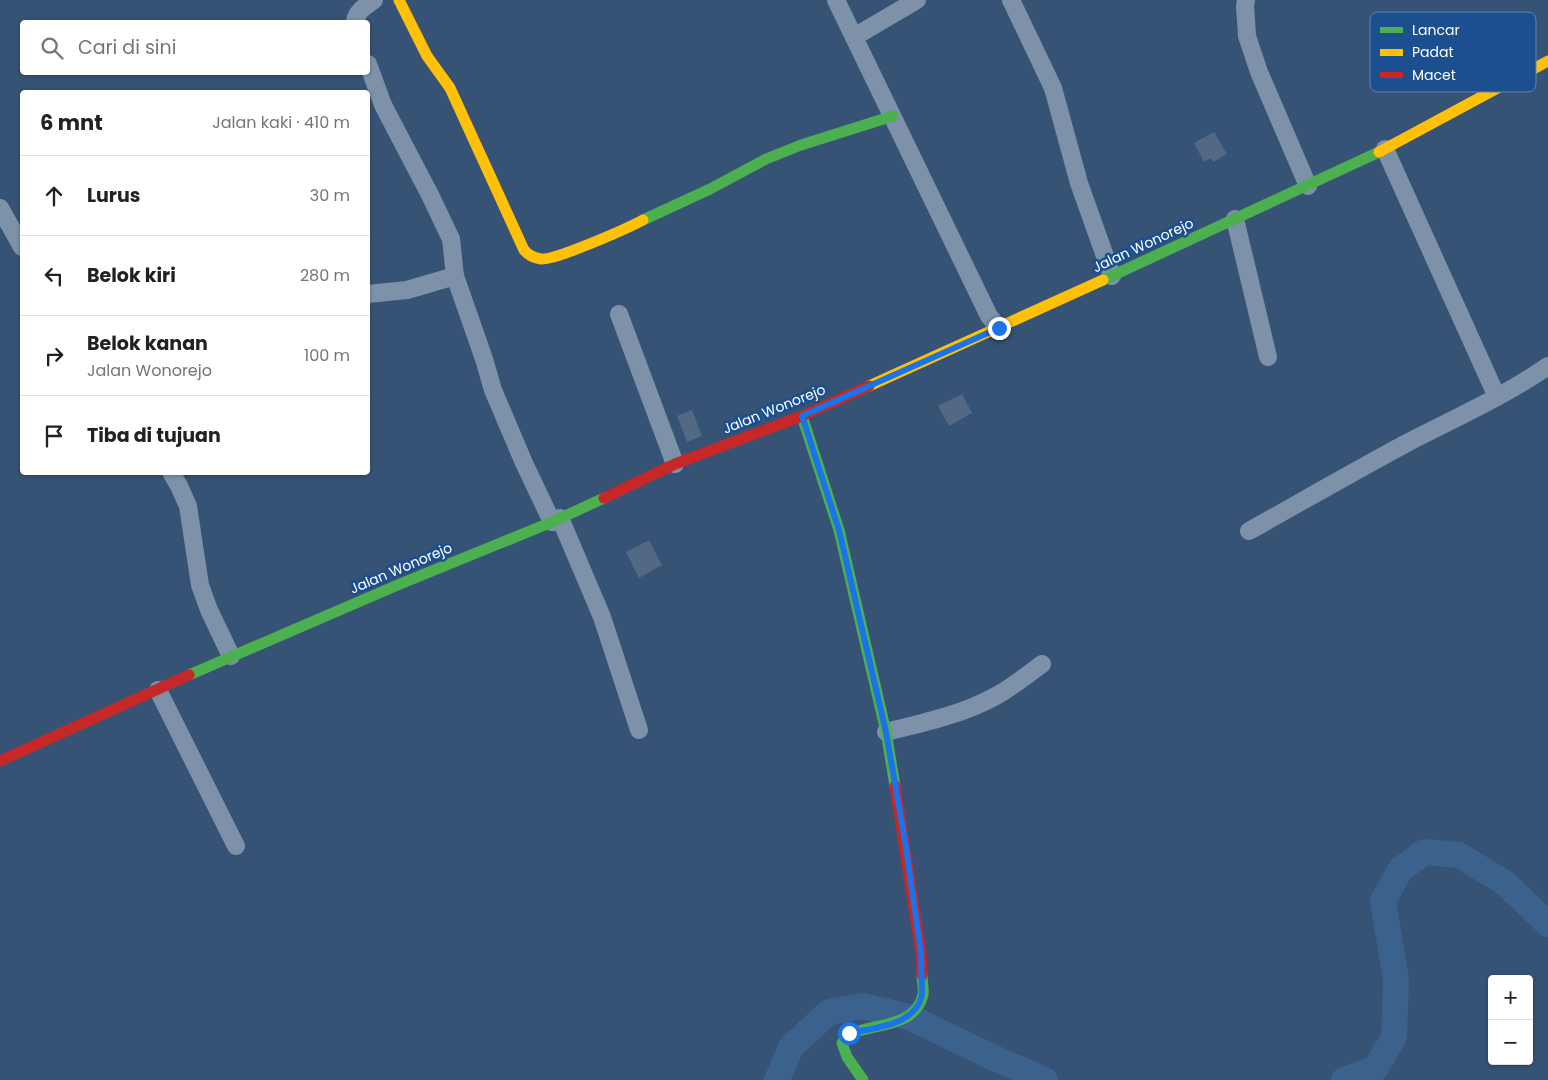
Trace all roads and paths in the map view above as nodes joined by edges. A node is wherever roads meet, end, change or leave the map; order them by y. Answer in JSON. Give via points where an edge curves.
{"nodes":[{"id":1,"x":374,"y":0,"type":"edge"},
{"id":2,"x":400,"y":0,"type":"edge"},
{"id":3,"x":836,"y":0,"type":"edge"},
{"id":4,"x":917,"y":0,"type":"edge"},
{"id":5,"x":1011,"y":0,"type":"edge"},
{"id":6,"x":1246,"y":0,"type":"edge"},
{"id":7,"x":355,"y":20,"type":"edge"},
{"id":8,"x":854,"y":37,"type":"junction"},
{"id":9,"x":1548,"y":62,"type":"edge"},
{"id":10,"x":1536,"y":68,"type":"edge"},
{"id":11,"x":370,"y":69,"type":"edge"},
{"id":12,"x":1492,"y":92,"type":"edge"},
{"id":13,"x":893,"y":116,"type":"junction"},
{"id":14,"x":1385,"y":150,"type":"junction"},
{"id":15,"x":1308,"y":186,"type":"junction"},
{"id":16,"x":0,"y":208,"type":"edge"},
{"id":17,"x":1235,"y":219,"type":"junction"},
{"id":18,"x":20,"y":243,"type":"edge"},
{"id":19,"x":455,"y":276,"type":"junction"},
{"id":20,"x":1112,"y":276,"type":"junction"},
{"id":21,"x":370,"y":294,"type":"edge"},
{"id":22,"x":619,"y":314,"type":"dead end"},
{"id":23,"x":999,"y":328,"type":"junction"},
{"id":24,"x":1268,"y":357,"type":"dead end"},
{"id":25,"x":1548,"y":366,"type":"edge"},
{"id":26,"x":1498,"y":397,"type":"junction"},
{"id":27,"x":802,"y":416,"type":"junction"},
{"id":28,"x":675,"y":464,"type":"junction"},
{"id":29,"x":173,"y":475,"type":"edge"},
{"id":30,"x":556,"y":520,"type":"junction"},
{"id":31,"x":1250,"y":531,"type":"dead end"},
{"id":32,"x":231,"y":656,"type":"junction"},
{"id":33,"x":1042,"y":664,"type":"dead end"},
{"id":34,"x":158,"y":690,"type":"junction"},
{"id":35,"x":639,"y":730,"type":"dead end"},
{"id":36,"x":886,"y":732,"type":"junction"},
{"id":37,"x":0,"y":761,"type":"edge"},
{"id":38,"x":236,"y":846,"type":"dead end"},
{"id":39,"x":864,"y":1080,"type":"edge"}],
"edges":[{"from":1,"to":7,"type":"street","via":[[362,9]]},
{"from":2,"to":13,"type":"street","via":[[427,56],[450,88],[524,250],[532,258],[559,255],[626,228],[766,159]]},
{"from":3,"to":8,"type":"street"},
{"from":4,"to":8,"type":"street"},
{"from":5,"to":20,"type":"street","via":[[1053,88],[1078,183]]},
{"from":6,"to":15,"type":"street","via":[[1247,36],[1259,72]]},
{"from":8,"to":13,"type":"street"},
{"from":9,"to":10,"type":"street","name":"Jalan Wonorejo"},
{"from":11,"to":19,"type":"street","via":[[383,104],[451,239]]},
{"from":12,"to":14,"type":"street","name":"Jalan Wonorejo"},
{"from":13,"to":23,"type":"street","via":[[990,316]]},
{"from":14,"to":15,"type":"street","name":"Jalan Wonorejo"},
{"from":14,"to":26,"type":"street"},
{"from":15,"to":17,"type":"street","name":"Jalan Wonorejo"},
{"from":16,"to":18,"type":"street"},
{"from":17,"to":20,"type":"street","name":"Jalan Wonorejo"},
{"from":17,"to":24,"type":"street"},
{"from":19,"to":21,"type":"street","via":[[408,290]]},
{"from":19,"to":30,"type":"street","via":[[493,390],[524,463]]},
{"from":20,"to":23,"type":"street","name":"Jalan Wonorejo"},
{"from":22,"to":28,"type":"street"},
{"from":23,"to":27,"type":"street","name":"Jalan Wonorejo"},
{"from":25,"to":26,"type":"street"},
{"from":26,"to":31,"type":"street"},
{"from":27,"to":28,"type":"street","name":"Jalan Wonorejo"},
{"from":27,"to":36,"type":"street","via":[[839,530]]},
{"from":28,"to":30,"type":"street","name":"Jalan Wonorejo"},
{"from":29,"to":32,"type":"street","via":[[188,506],[200,585]]},
{"from":30,"to":32,"type":"street","name":"Jalan Wonorejo"},
{"from":30,"to":35,"type":"street","via":[[602,617]]},
{"from":32,"to":34,"type":"street","name":"Jalan Wonorejo"},
{"from":33,"to":36,"type":"street","via":[[993,698],[946,716]]},
{"from":34,"to":37,"type":"street","name":"Jalan Wonorejo"},
{"from":34,"to":38,"type":"street"},
{"from":36,"to":39,"type":"street","via":[[921,953],[922,994],[913,1012],[898,1021],[849,1033],[843,1039],[846,1053]]}]}
